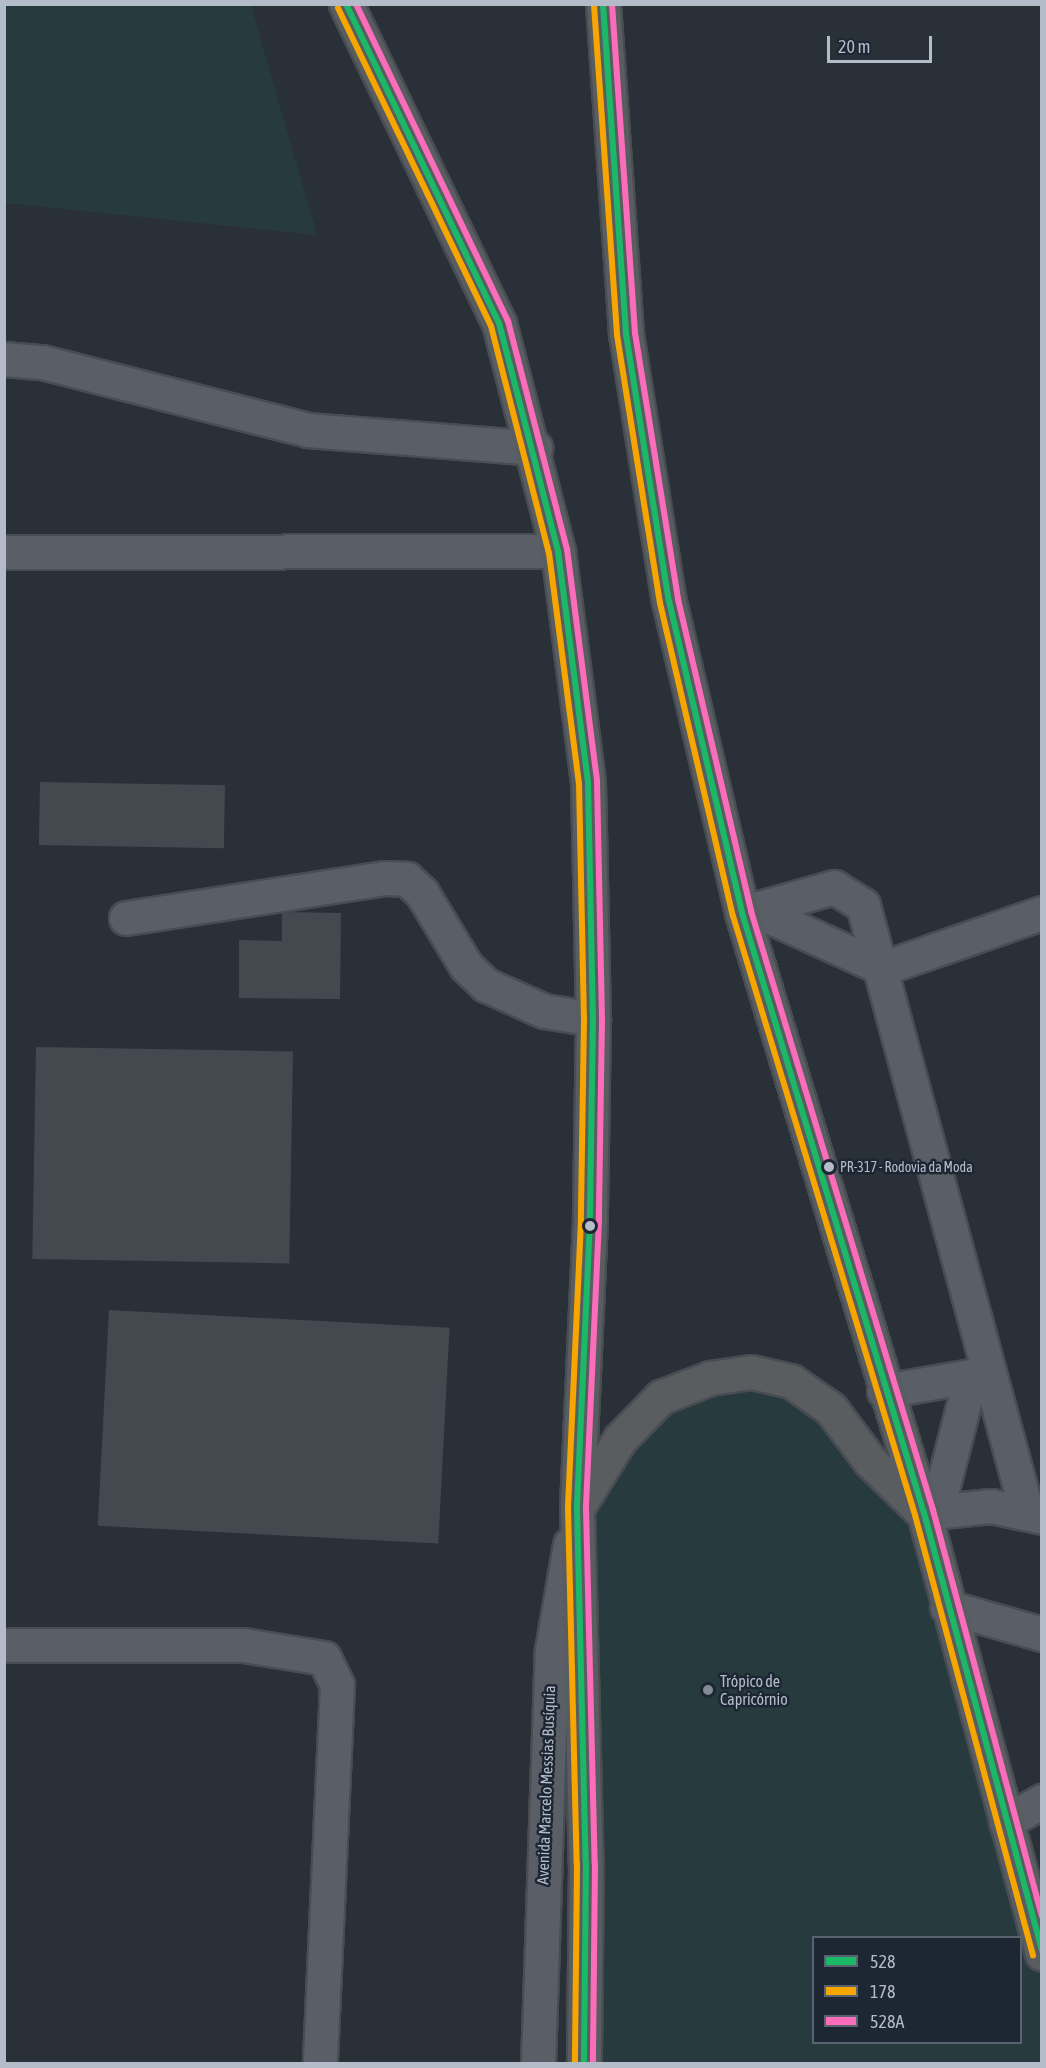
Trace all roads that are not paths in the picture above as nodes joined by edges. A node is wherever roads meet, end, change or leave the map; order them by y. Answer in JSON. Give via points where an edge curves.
{"nodes":[{"id":1,"x":346,"y":4,"type":"edge"},
{"id":2,"x":603,"y":4,"type":"edge"},
{"id":3,"x":4,"y":358,"type":"edge"},
{"id":4,"x":535,"y":448,"type":"junction"},
{"id":5,"x":558,"y":551,"type":"junction"},
{"id":6,"x":4,"y":552,"type":"edge"},
{"id":7,"x":749,"y":911,"type":"junction"},
{"id":8,"x":1041,"y":913,"type":"edge"},
{"id":9,"x":126,"y":918,"type":"dead end"},
{"id":10,"x":883,"y":968,"type":"junction"},
{"id":11,"x":593,"y":1019,"type":"junction"},
{"id":12,"x":979,"y":1374,"type":"junction"},
{"id":13,"x":884,"y":1390,"type":"junction"},
{"id":14,"x":577,"y":1508,"type":"junction"},
{"id":15,"x":930,"y":1511,"type":"junction"},
{"id":16,"x":1034,"y":1515,"type":"edge"},
{"id":17,"x":947,"y":1607,"type":"junction"},
{"id":18,"x":1041,"y":1634,"type":"edge"},
{"id":19,"x":4,"y":1645,"type":"edge"},
{"id":20,"x":1041,"y":1802,"type":"edge"},
{"id":21,"x":1006,"y":1822,"type":"junction"},
{"id":22,"x":1041,"y":1953,"type":"edge"},
{"id":23,"x":320,"y":2064,"type":"edge"},
{"id":24,"x":538,"y":2064,"type":"edge"},
{"id":25,"x":584,"y":2064,"type":"edge"}],
"edges":[{"from":1,"to":4,"type":"highway","via":[[499,323]]},
{"from":2,"to":7,"type":"highway","via":[[626,334],[669,601]]},
{"from":3,"to":4,"type":"street","via":[[42,362],[308,430]]},
{"from":4,"to":5,"type":"highway"},
{"from":5,"to":6,"type":"street"},
{"from":5,"to":11,"type":"highway","via":[[588,782]]},
{"from":7,"to":10,"type":"street"},
{"from":7,"to":10,"type":"street","via":[[834,887],[863,905]]},
{"from":7,"to":13,"type":"highway"},
{"from":8,"to":10,"type":"street"},
{"from":9,"to":11,"type":"street","via":[[384,878],[407,879],[422,893],[466,966],[486,985],[544,1011]]},
{"from":10,"to":12,"type":"street"},
{"from":11,"to":14,"type":"highway","via":[[590,1220]]},
{"from":12,"to":13,"type":"street"},
{"from":12,"to":15,"type":"street"},
{"from":12,"to":16,"type":"street"},
{"from":13,"to":15,"type":"highway"},
{"from":14,"to":15,"type":"highway","via":[[620,1439],[661,1397],[710,1378],[751,1372],[790,1381],[831,1409],[870,1461]]},
{"from":14,"to":24,"type":"street","name":"Avenida Marcelo Messias Busíquia","via":[[552,1650]]},
{"from":14,"to":25,"type":"highway","via":[[586,1864]]},
{"from":15,"to":16,"type":"street","via":[[991,1506]]},
{"from":15,"to":17,"type":"highway"},
{"from":17,"to":18,"type":"street"},
{"from":17,"to":21,"type":"highway"},
{"from":19,"to":23,"type":"street","via":[[243,1646],[324,1658],[337,1685]]},
{"from":20,"to":21,"type":"street"},
{"from":21,"to":22,"type":"highway"}]}
